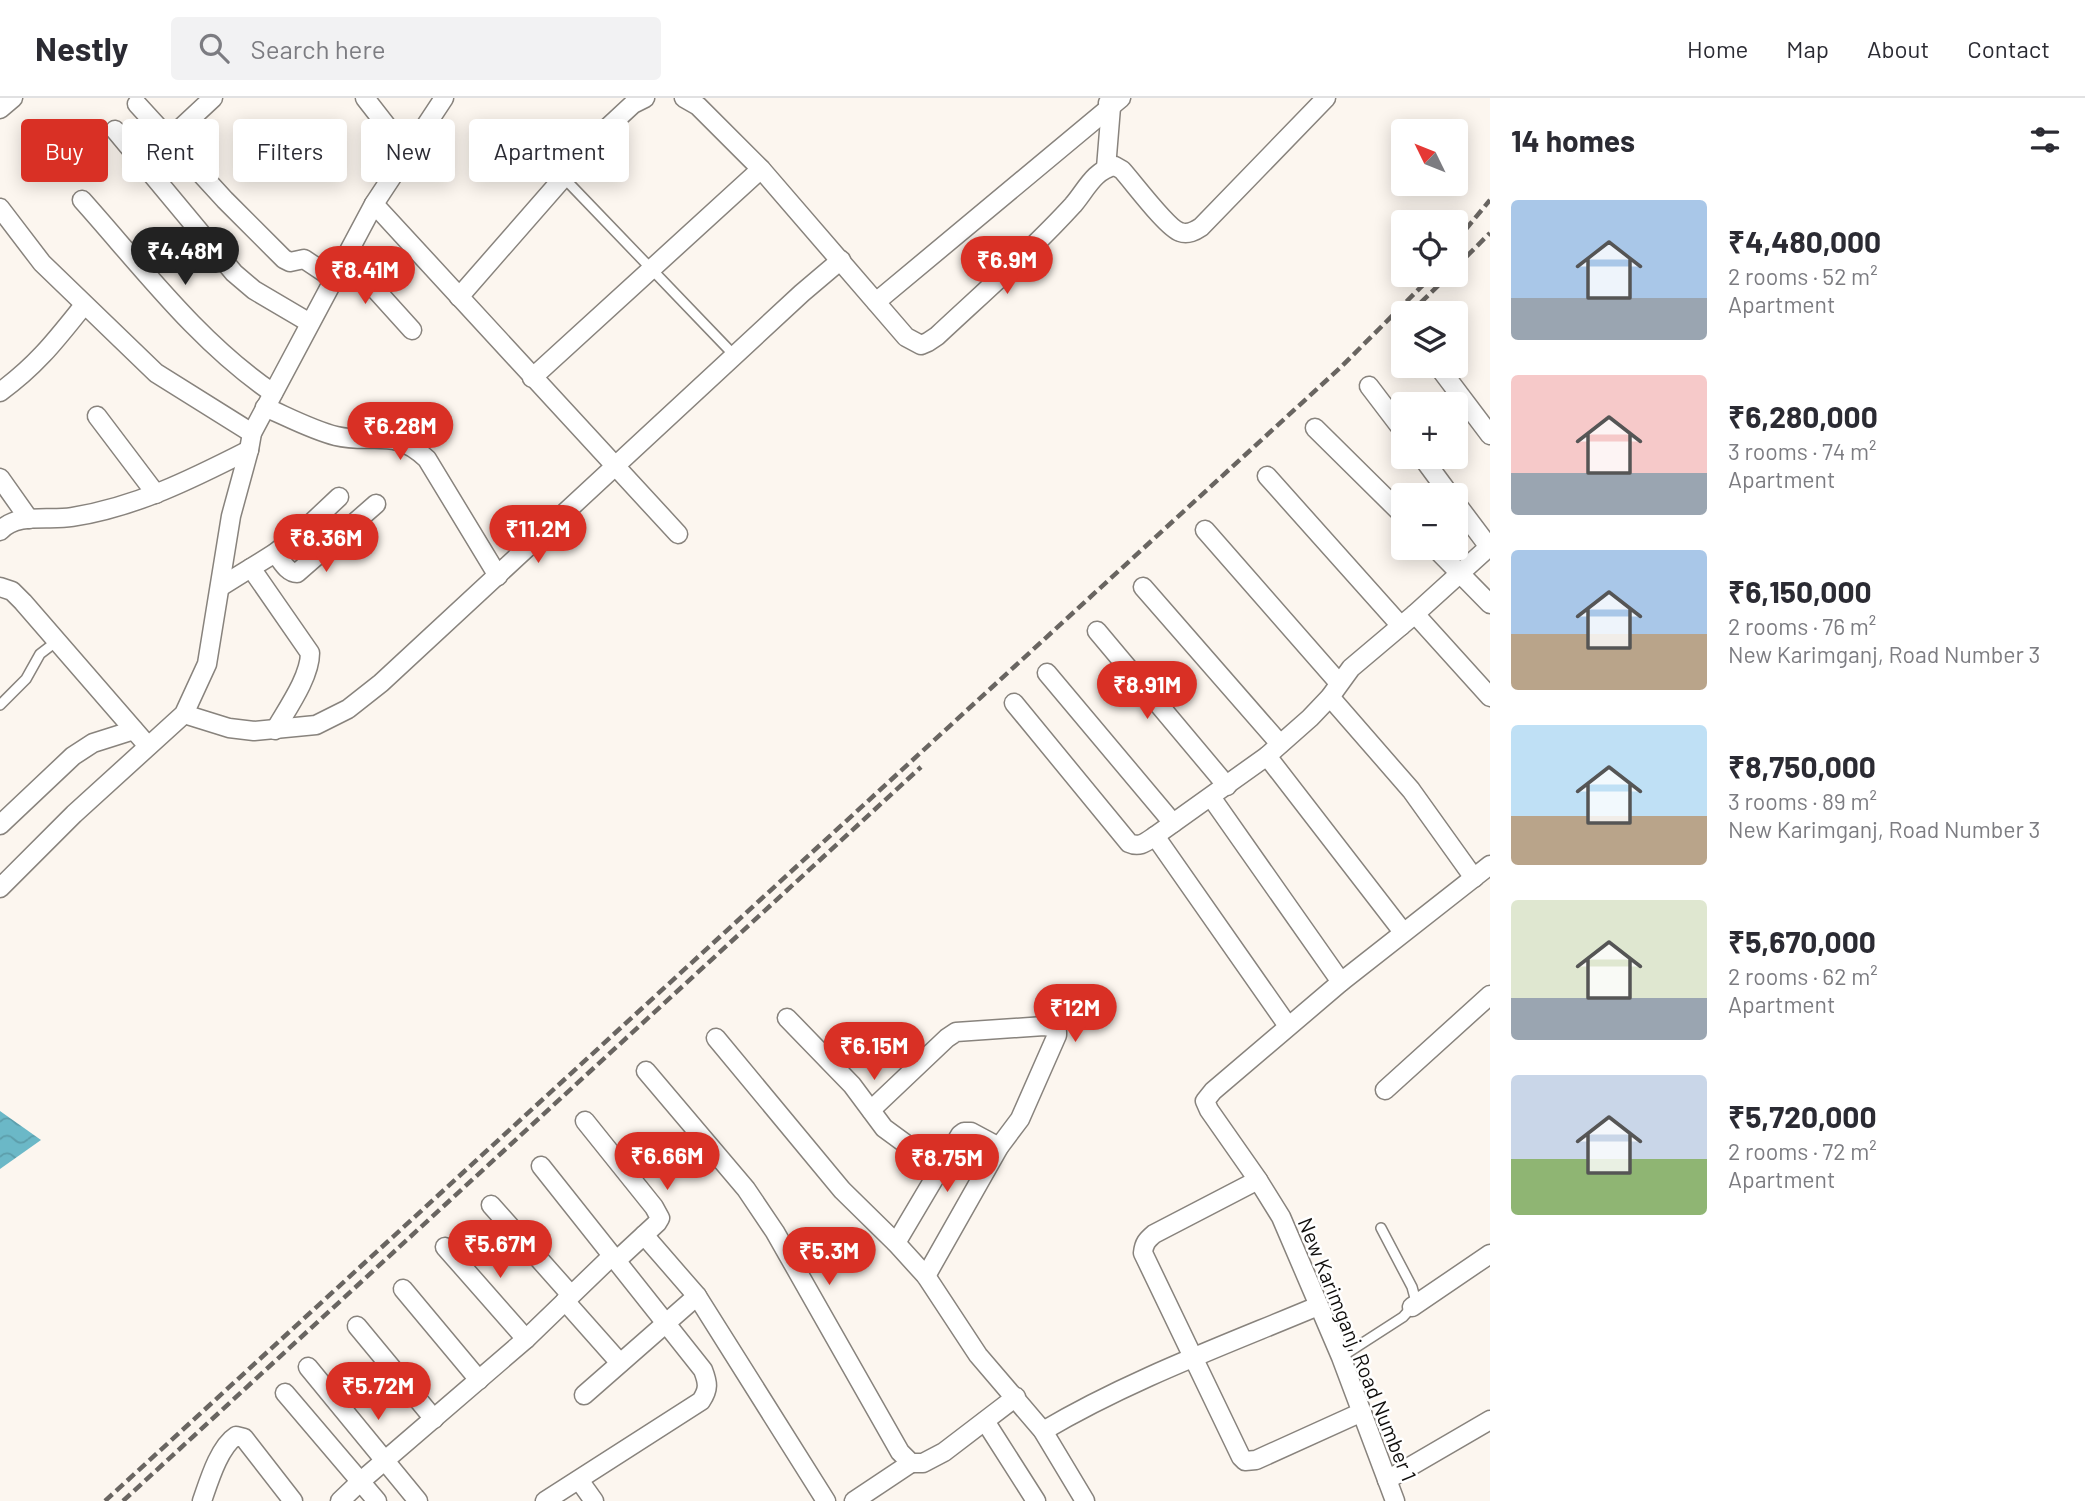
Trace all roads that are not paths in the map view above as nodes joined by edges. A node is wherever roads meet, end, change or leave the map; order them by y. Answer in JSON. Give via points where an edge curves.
{"nodes":[{"id":1,"x":13,"y":98,"type":"edge"},
{"id":2,"x":213,"y":98,"type":"edge"},
{"id":3,"x":365,"y":98,"type":"edge"},
{"id":4,"x":444,"y":98,"type":"edge"},
{"id":5,"x":645,"y":98,"type":"edge"},
{"id":6,"x":684,"y":98,"type":"edge"},
{"id":7,"x":1326,"y":98,"type":"edge"},
{"id":8,"x":1112,"y":101,"type":"edge"},
{"id":9,"x":136,"y":104,"type":"dead end"},
{"id":10,"x":0,"y":109,"type":"edge"},
{"id":11,"x":150,"y":119,"type":"edge"},
{"id":12,"x":190,"y":119,"type":"edge"},
{"id":13,"x":381,"y":119,"type":"edge"},
{"id":14,"x":430,"y":119,"type":"edge"},
{"id":15,"x":616,"y":119,"type":"edge"},
{"id":16,"x":115,"y":130,"type":"dead end"},
{"id":17,"x":1105,"y":168,"type":"junction"},
{"id":18,"x":761,"y":169,"type":"junction"},
{"id":19,"x":209,"y":182,"type":"edge"},
{"id":20,"x":388,"y":182,"type":"edge"},
{"id":21,"x":559,"y":182,"type":"edge"},
{"id":22,"x":568,"y":182,"type":"edge"},
{"id":23,"x":82,"y":200,"type":"dead end"},
{"id":24,"x":374,"y":204,"type":"junction"},
{"id":25,"x":0,"y":208,"type":"edge"},
{"id":26,"x":346,"y":257,"type":"junction"},
{"id":27,"x":841,"y":260,"type":"junction"},
{"id":28,"x":651,"y":270,"type":"junction"},
{"id":29,"x":334,"y":279,"type":"junction"},
{"id":30,"x":458,"y":297,"type":"junction"},
{"id":31,"x":876,"y":302,"type":"junction"},
{"id":32,"x":84,"y":305,"type":"junction"},
{"id":33,"x":310,"y":323,"type":"junction"},
{"id":34,"x":412,"y":330,"type":"dead end"},
{"id":35,"x":734,"y":355,"type":"junction"},
{"id":36,"x":533,"y":378,"type":"junction"},
{"id":37,"x":1447,"y":378,"type":"edge"},
{"id":38,"x":1369,"y":386,"type":"dead end"},
{"id":39,"x":0,"y":392,"type":"edge"},
{"id":40,"x":269,"y":400,"type":"junction"},
{"id":41,"x":1391,"y":415,"type":"edge"},
{"id":42,"x":97,"y":416,"type":"dead end"},
{"id":43,"x":1315,"y":429,"type":"dead end"},
{"id":44,"x":1490,"y":435,"type":"edge"},
{"id":45,"x":250,"y":442,"type":"junction"},
{"id":46,"x":617,"y":466,"type":"junction"},
{"id":47,"x":1267,"y":476,"type":"dead end"},
{"id":48,"x":0,"y":478,"type":"edge"},
{"id":49,"x":156,"y":494,"type":"junction"},
{"id":50,"x":339,"y":497,"type":"dead end"},
{"id":51,"x":1391,"y":503,"type":"edge"},
{"id":52,"x":376,"y":504,"type":"dead end"},
{"id":53,"x":29,"y":519,"type":"junction"},
{"id":54,"x":1468,"y":519,"type":"edge"},
{"id":55,"x":1205,"y":530,"type":"dead end"},
{"id":56,"x":0,"y":531,"type":"edge"},
{"id":57,"x":678,"y":534,"type":"dead end"},
{"id":58,"x":1489,"y":547,"type":"edge"},
{"id":59,"x":275,"y":553,"type":"junction"},
{"id":60,"x":1447,"y":560,"type":"edge"},
{"id":61,"x":251,"y":568,"type":"junction"},
{"id":62,"x":1461,"y":573,"type":"junction"},
{"id":63,"x":498,"y":576,"type":"junction"},
{"id":64,"x":1,"y":581,"type":"edge"},
{"id":65,"x":1143,"y":586,"type":"dead end"},
{"id":66,"x":220,"y":587,"type":"junction"},
{"id":67,"x":1490,"y":604,"type":"edge"},
{"id":68,"x":1415,"y":614,"type":"junction"},
{"id":69,"x":1401,"y":626,"type":"junction"},
{"id":70,"x":1097,"y":631,"type":"dead end"},
{"id":71,"x":57,"y":641,"type":"junction"},
{"id":72,"x":1048,"y":673,"type":"dead end"},
{"id":73,"x":1335,"y":690,"type":"junction"},
{"id":74,"x":1490,"y":697,"type":"edge"},
{"id":75,"x":1014,"y":703,"type":"dead end"},
{"id":76,"x":0,"y":705,"type":"edge"},
{"id":77,"x":184,"y":714,"type":"junction"},
{"id":78,"x":134,"y":730,"type":"junction"},
{"id":79,"x":275,"y":730,"type":"junction"},
{"id":80,"x":148,"y":746,"type":"junction"},
{"id":81,"x":1273,"y":750,"type":"junction"},
{"id":82,"x":1227,"y":786,"type":"junction"},
{"id":83,"x":1211,"y":797,"type":"junction"},
{"id":84,"x":5,"y":817,"type":"edge"},
{"id":85,"x":1173,"y":823,"type":"junction"},
{"id":86,"x":1155,"y":836,"type":"junction"},
{"id":87,"x":1490,"y":865,"type":"edge"},
{"id":88,"x":1475,"y":877,"type":"junction"},
{"id":89,"x":0,"y":888,"type":"edge"},
{"id":90,"x":1403,"y":932,"type":"junction"},
{"id":91,"x":1341,"y":982,"type":"junction"},
{"id":92,"x":1487,"y":1005,"type":"edge"},
{"id":93,"x":787,"y":1018,"type":"dead end"},
{"id":94,"x":1288,"y":1026,"type":"junction"},
{"id":95,"x":716,"y":1038,"type":"dead end"},
{"id":96,"x":646,"y":1070,"type":"dead end"},
{"id":97,"x":1385,"y":1090,"type":"dead end"},
{"id":98,"x":871,"y":1110,"type":"junction"},
{"id":99,"x":585,"y":1121,"type":"dead end"},
{"id":100,"x":999,"y":1147,"type":"junction"},
{"id":101,"x":541,"y":1166,"type":"dead end"},
{"id":102,"x":940,"y":1170,"type":"junction"},
{"id":103,"x":1258,"y":1180,"type":"junction"},
{"id":104,"x":491,"y":1205,"type":"dead end"},
{"id":105,"x":1381,"y":1228,"type":"dead end"},
{"id":106,"x":644,"y":1235,"type":"junction"},
{"id":107,"x":896,"y":1243,"type":"junction"},
{"id":108,"x":445,"y":1247,"type":"dead end"},
{"id":109,"x":1490,"y":1254,"type":"edge"},
{"id":110,"x":614,"y":1258,"type":"junction"},
{"id":111,"x":926,"y":1276,"type":"junction"},
{"id":112,"x":402,"y":1289,"type":"dead end"},
{"id":113,"x":697,"y":1296,"type":"junction"},
{"id":114,"x":568,"y":1298,"type":"junction"},
{"id":115,"x":1318,"y":1306,"type":"junction"},
{"id":116,"x":1412,"y":1307,"type":"junction"},
{"id":117,"x":666,"y":1323,"type":"junction"},
{"id":118,"x":357,"y":1326,"type":"dead end"},
{"id":119,"x":526,"y":1339,"type":"junction"},
{"id":120,"x":1194,"y":1357,"type":"junction"},
{"id":121,"x":1341,"y":1357,"type":"junction"},
{"id":122,"x":620,"y":1363,"type":"junction"},
{"id":123,"x":307,"y":1367,"type":"dead end"},
{"id":124,"x":479,"y":1380,"type":"junction"},
{"id":125,"x":285,"y":1393,"type":"dead end"},
{"id":126,"x":584,"y":1395,"type":"dead end"},
{"id":127,"x":1016,"y":1397,"type":"junction"},
{"id":128,"x":1362,"y":1412,"type":"junction"},
{"id":129,"x":434,"y":1419,"type":"junction"},
{"id":130,"x":1490,"y":1420,"type":"edge"},
{"id":131,"x":985,"y":1422,"type":"junction"},
{"id":132,"x":1042,"y":1431,"type":"junction"},
{"id":133,"x":386,"y":1461,"type":"junction"},
{"id":134,"x":911,"y":1463,"type":"junction"},
{"id":135,"x":579,"y":1480,"type":"junction"},
{"id":136,"x":1387,"y":1480,"type":"junction"},
{"id":137,"x":361,"y":1481,"type":"junction"},
{"id":138,"x":875,"y":1495,"type":"edge"},
{"id":139,"x":206,"y":1498,"type":"edge"},
{"id":140,"x":293,"y":1501,"type":"edge"},
{"id":141,"x":340,"y":1501,"type":"edge"},
{"id":142,"x":377,"y":1501,"type":"edge"},
{"id":143,"x":418,"y":1501,"type":"edge"},
{"id":144,"x":545,"y":1501,"type":"edge"},
{"id":145,"x":594,"y":1501,"type":"edge"},
{"id":146,"x":825,"y":1501,"type":"edge"},
{"id":147,"x":853,"y":1501,"type":"edge"},
{"id":148,"x":1036,"y":1501,"type":"edge"},
{"id":149,"x":1085,"y":1501,"type":"edge"},
{"id":150,"x":1395,"y":1501,"type":"edge"}],
"edges":[{"from":1,"to":10,"type":"street"},
{"from":2,"to":12,"type":"street"},
{"from":3,"to":13,"type":"street"},
{"from":4,"to":14,"type":"street"},
{"from":5,"to":15,"type":"street"},
{"from":6,"to":18,"type":"street","via":[[698,106]]},
{"from":7,"to":17,"type":"street","via":[[1192,232],[1180,232],[1169,224],[1122,170]]},
{"from":8,"to":17,"type":"street"},
{"from":8,"to":31,"type":"street"},
{"from":9,"to":11,"type":"street"},
{"from":16,"to":33,"type":"street","via":[[234,273]]},
{"from":17,"to":31,"type":"street","via":[[1060,219],[929,342],[921,345],[906,337]]},
{"from":18,"to":27,"type":"street"},
{"from":18,"to":28,"type":"street"},
{"from":19,"to":29,"type":"street","via":[[284,259],[304,259]]},
{"from":20,"to":24,"type":"street"},
{"from":21,"to":30,"type":"street"},
{"from":22,"to":28,"type":"lane"},
{"from":23,"to":40,"type":"street","via":[[206,339]]},
{"from":24,"to":26,"type":"street"},
{"from":24,"to":30,"type":"street"},
{"from":25,"to":32,"type":"street","via":[[42,263]]},
{"from":26,"to":29,"type":"street"},
{"from":26,"to":34,"type":"street"},
{"from":27,"to":31,"type":"street"},
{"from":27,"to":35,"type":"street"},
{"from":28,"to":35,"type":"lane"},
{"from":28,"to":36,"type":"street"},
{"from":29,"to":33,"type":"street"},
{"from":30,"to":36,"type":"street"},
{"from":32,"to":39,"type":"street","via":[[48,351]]},
{"from":32,"to":45,"type":"street","via":[[156,373]]},
{"from":33,"to":40,"type":"street"},
{"from":35,"to":46,"type":"street"},
{"from":36,"to":46,"type":"street"},
{"from":37,"to":44,"type":"street"},
{"from":38,"to":41,"type":"street"},
{"from":40,"to":45,"type":"street"},
{"from":40,"to":63,"type":"street","via":[[335,436],[402,441],[415,447],[427,459]]},
{"from":42,"to":49,"type":"street"},
{"from":43,"to":51,"type":"street"},
{"from":45,"to":49,"type":"street"},
{"from":45,"to":66,"type":"street","via":[[231,516]]},
{"from":46,"to":57,"type":"street"},
{"from":46,"to":63,"type":"street"},
{"from":47,"to":69,"type":"street"},
{"from":48,"to":53,"type":"street"},
{"from":49,"to":53,"type":"street","via":[[110,510]]},
{"from":50,"to":59,"type":"street"},
{"from":52,"to":59,"type":"street","via":[[297,573]]},
{"from":53,"to":56,"type":"street","via":[[7,524]]},
{"from":54,"to":58,"type":"street"},
{"from":55,"to":73,"type":"street"},
{"from":58,"to":62,"type":"street"},
{"from":59,"to":61,"type":"street"},
{"from":60,"to":62,"type":"street"},
{"from":61,"to":66,"type":"street"},
{"from":61,"to":79,"type":"street","via":[[310,653],[310,662]]},
{"from":62,"to":67,"type":"street"},
{"from":62,"to":68,"type":"street"},
{"from":63,"to":79,"type":"street","via":[[348,709],[316,725]]},
{"from":64,"to":71,"type":"street"},
{"from":65,"to":81,"type":"street"},
{"from":66,"to":77,"type":"street","via":[[207,664]]},
{"from":68,"to":69,"type":"street"},
{"from":68,"to":74,"type":"street"},
{"from":69,"to":73,"type":"street","via":[[1351,668]]},
{"from":70,"to":82,"type":"street"},
{"from":71,"to":76,"type":"lane","via":[[40,654],[26,679]]},
{"from":71,"to":78,"type":"street"},
{"from":72,"to":85,"type":"street"},
{"from":73,"to":81,"type":"street"},
{"from":73,"to":88,"type":"street"},
{"from":75,"to":86,"type":"street","via":[[1129,843],[1142,845]]},
{"from":77,"to":79,"type":"street","via":[[229,728]]},
{"from":77,"to":80,"type":"street"},
{"from":78,"to":80,"type":"street"},
{"from":78,"to":84,"type":"street","via":[[93,743],[73,756]]},
{"from":80,"to":89,"type":"street"},
{"from":81,"to":82,"type":"street"},
{"from":81,"to":90,"type":"street"},
{"from":82,"to":83,"type":"street"},
{"from":83,"to":85,"type":"street"},
{"from":83,"to":91,"type":"street"},
{"from":85,"to":86,"type":"street"},
{"from":86,"to":94,"type":"street"},
{"from":87,"to":88,"type":"street"},
{"from":88,"to":90,"type":"street"},
{"from":90,"to":91,"type":"street"},
{"from":91,"to":94,"type":"street"},
{"from":92,"to":97,"type":"street"},
{"from":93,"to":98,"type":"street"},
{"from":94,"to":103,"type":"street","name":"New Karimganj, Road Number 1","via":[[1205,1101]]},
{"from":95,"to":107,"type":"street","via":[[842,1190]]},
{"from":96,"to":134,"type":"street","via":[[746,1189],[775,1232],[900,1452]]},
{"from":98,"to":100,"type":"street","via":[[956,1032],[1051,1027],[1057,1035],[1039,1079],[1020,1119]]},
{"from":98,"to":102,"type":"street","via":[[884,1128]]},
{"from":99,"to":106,"type":"street","via":[[659,1213],[657,1223]]},
{"from":100,"to":102,"type":"street","via":[[964,1132]]},
{"from":100,"to":111,"type":"street"},
{"from":101,"to":110,"type":"street"},
{"from":102,"to":107,"type":"street"},
{"from":103,"to":115,"type":"street","name":"New Karimganj, Road Number 1","via":[[1281,1217]]},
{"from":103,"to":120,"type":"street","via":[[1154,1234],[1144,1246],[1143,1253]]},
{"from":104,"to":114,"type":"street"},
{"from":105,"to":116,"type":"lane","via":[[1412,1287]]},
{"from":106,"to":110,"type":"street"},
{"from":106,"to":113,"type":"street"},
{"from":107,"to":111,"type":"street"},
{"from":108,"to":119,"type":"street"},
{"from":109,"to":116,"type":"street"},
{"from":110,"to":114,"type":"street"},
{"from":110,"to":117,"type":"street"},
{"from":111,"to":127,"type":"street","via":[[978,1355]]},
{"from":112,"to":124,"type":"street"},
{"from":113,"to":117,"type":"street"},
{"from":113,"to":146,"type":"street"},
{"from":114,"to":119,"type":"street"},
{"from":114,"to":122,"type":"street"},
{"from":115,"to":120,"type":"street"},
{"from":115,"to":121,"type":"street","name":"New Karimganj, Road Number 1"},
{"from":116,"to":121,"type":"lane"},
{"from":117,"to":122,"type":"street"},
{"from":117,"to":135,"type":"street","via":[[703,1370],[708,1391],[701,1401]]},
{"from":118,"to":129,"type":"street"},
{"from":119,"to":124,"type":"street"},
{"from":120,"to":128,"type":"street","via":[[1245,1461]]},
{"from":120,"to":132,"type":"street"},
{"from":121,"to":128,"type":"street","name":"New Karimganj, Road Number 1"},
{"from":122,"to":126,"type":"street"},
{"from":123,"to":133,"type":"street"},
{"from":124,"to":129,"type":"street"},
{"from":125,"to":137,"type":"street"},
{"from":127,"to":131,"type":"street"},
{"from":127,"to":132,"type":"street"},
{"from":128,"to":136,"type":"street","name":"New Karimganj, Road Number 1"},
{"from":129,"to":133,"type":"street"},
{"from":130,"to":136,"type":"street"},
{"from":131,"to":134,"type":"street","via":[[944,1452],[923,1463]]},
{"from":131,"to":148,"type":"street"},
{"from":132,"to":149,"type":"street"},
{"from":133,"to":137,"type":"street"},
{"from":133,"to":143,"type":"street"},
{"from":134,"to":138,"type":"street"},
{"from":135,"to":144,"type":"street"},
{"from":135,"to":145,"type":"street"},
{"from":136,"to":150,"type":"street","name":"New Karimganj, Road Number 1"},
{"from":137,"to":141,"type":"street"},
{"from":137,"to":142,"type":"street"},
{"from":138,"to":147,"type":"street"},
{"from":139,"to":140,"type":"street","via":[[213,1471],[236,1436],[244,1438]]}]}
